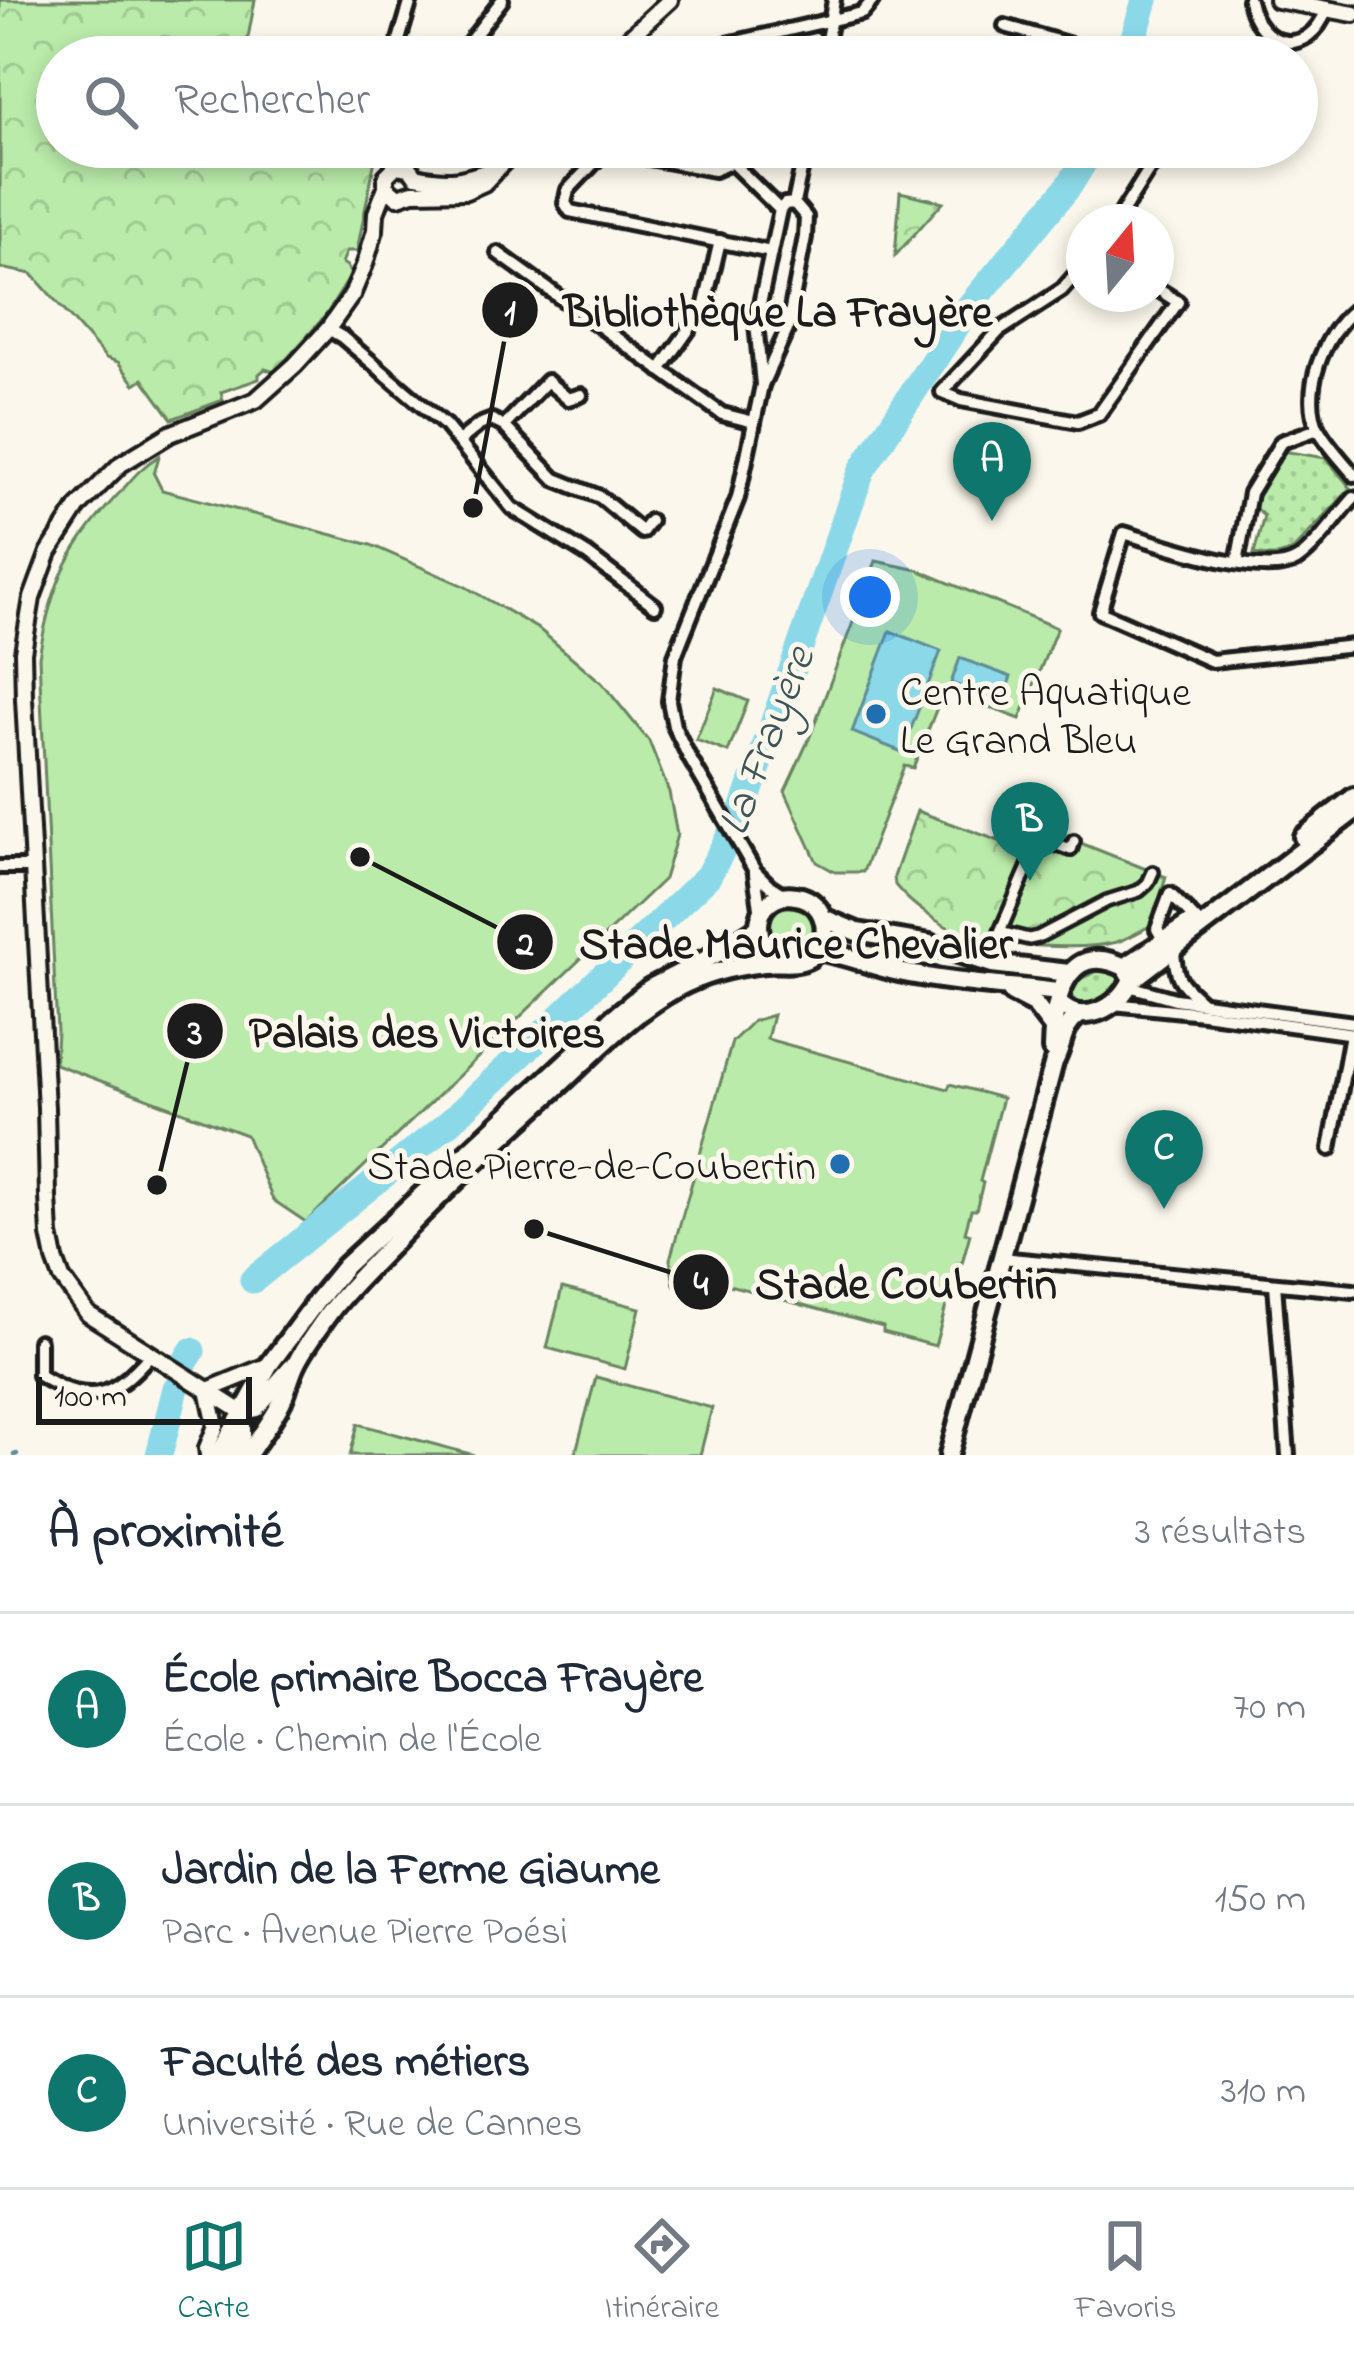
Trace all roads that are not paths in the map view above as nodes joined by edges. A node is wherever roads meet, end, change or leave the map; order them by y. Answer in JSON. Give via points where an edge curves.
{"nodes":[{"id":1,"x":411,"y":0,"type":"edge"},
{"id":2,"x":670,"y":0,"type":"edge"},
{"id":3,"x":835,"y":0,"type":"edge"},
{"id":4,"x":873,"y":0,"type":"edge"},
{"id":5,"x":1250,"y":0,"type":"edge"},
{"id":6,"x":1277,"y":0,"type":"edge"},
{"id":7,"x":499,"y":3,"type":"edge"},
{"id":8,"x":1327,"y":9,"type":"junction"},
{"id":9,"x":1354,"y":14,"type":"edge"},
{"id":10,"x":831,"y":19,"type":"junction"},
{"id":11,"x":1005,"y":26,"type":"dead end"},
{"id":12,"x":400,"y":36,"type":"edge"},
{"id":13,"x":474,"y":36,"type":"edge"},
{"id":14,"x":635,"y":36,"type":"edge"},
{"id":15,"x":760,"y":36,"type":"edge"},
{"id":16,"x":828,"y":36,"type":"edge"},
{"id":17,"x":1040,"y":36,"type":"edge"},
{"id":18,"x":1267,"y":36,"type":"edge"},
{"id":19,"x":1311,"y":36,"type":"edge"},
{"id":20,"x":496,"y":168,"type":"edge"},
{"id":21,"x":589,"y":168,"type":"edge"},
{"id":22,"x":735,"y":168,"type":"edge"},
{"id":23,"x":801,"y":168,"type":"edge"},
{"id":24,"x":1150,"y":168,"type":"edge"},
{"id":25,"x":398,"y":170,"type":"edge"},
{"id":26,"x":794,"y":202,"type":"junction"},
{"id":27,"x":1127,"y":204,"type":"edge"},
{"id":28,"x":780,"y":210,"type":"junction"},
{"id":29,"x":720,"y":242,"type":"junction"},
{"id":30,"x":771,"y":252,"type":"junction"},
{"id":31,"x":499,"y":254,"type":"dead end"},
{"id":32,"x":1066,"y":286,"type":"edge"},
{"id":33,"x":1354,"y":310,"type":"edge"},
{"id":34,"x":1171,"y":312,"type":"edge"},
{"id":35,"x":328,"y":329,"type":"junction"},
{"id":36,"x":660,"y":370,"type":"junction"},
{"id":37,"x":761,"y":385,"type":"junction"},
{"id":38,"x":581,"y":395,"type":"dead end"},
{"id":39,"x":754,"y":422,"type":"junction"},
{"id":40,"x":504,"y":426,"type":"junction"},
{"id":41,"x":1318,"y":429,"type":"junction"},
{"id":42,"x":459,"y":441,"type":"junction"},
{"id":43,"x":1354,"y":475,"type":"edge"},
{"id":44,"x":1354,"y":498,"type":"edge"},
{"id":45,"x":650,"y":520,"type":"dead end"},
{"id":46,"x":1237,"y":563,"type":"junction"},
{"id":47,"x":655,"y":606,"type":"dead end"},
{"id":48,"x":1354,"y":646,"type":"edge"},
{"id":49,"x":1354,"y":797,"type":"edge"},
{"id":50,"x":1354,"y":812,"type":"edge"},
{"id":51,"x":1074,"y":841,"type":"dead end"},
{"id":52,"x":0,"y":867,"type":"edge"},
{"id":53,"x":33,"y":867,"type":"junction"},
{"id":54,"x":755,"y":871,"type":"junction"},
{"id":55,"x":1153,"y":872,"type":"dead end"},
{"id":56,"x":785,"y":896,"type":"junction"},
{"id":57,"x":824,"y":918,"type":"junction"},
{"id":58,"x":1196,"y":920,"type":"junction"},
{"id":59,"x":759,"y":921,"type":"junction"},
{"id":60,"x":1000,"y":932,"type":"junction"},
{"id":61,"x":1169,"y":945,"type":"junction"},
{"id":62,"x":818,"y":950,"type":"junction"},
{"id":63,"x":995,"y":950,"type":"dead end"},
{"id":64,"x":782,"y":961,"type":"junction"},
{"id":65,"x":1069,"y":973,"type":"junction"},
{"id":66,"x":1128,"y":978,"type":"junction"},
{"id":67,"x":988,"y":986,"type":"junction"},
{"id":68,"x":1059,"y":997,"type":"junction"},
{"id":69,"x":1113,"y":1004,"type":"junction"},
{"id":70,"x":1204,"y":1004,"type":"junction"},
{"id":71,"x":1079,"y":1015,"type":"junction"},
{"id":72,"x":1052,"y":1027,"type":"junction"},
{"id":73,"x":1353,"y":1030,"type":"edge"},
{"id":74,"x":1054,"y":1062,"type":"junction"},
{"id":75,"x":1347,"y":1095,"type":"edge"},
{"id":76,"x":1330,"y":1149,"type":"dead end"},
{"id":77,"x":1001,"y":1258,"type":"junction"},
{"id":78,"x":1275,"y":1284,"type":"junction"},
{"id":79,"x":1354,"y":1292,"type":"edge"},
{"id":80,"x":39,"y":1341,"type":"dead end"},
{"id":81,"x":151,"y":1354,"type":"junction"},
{"id":82,"x":296,"y":1363,"type":"junction"},
{"id":83,"x":269,"y":1365,"type":"junction"},
{"id":84,"x":208,"y":1390,"type":"junction"},
{"id":85,"x":242,"y":1412,"type":"junction"},
{"id":86,"x":208,"y":1455,"type":"edge"},
{"id":87,"x":218,"y":1455,"type":"edge"},
{"id":88,"x":235,"y":1455,"type":"edge"},
{"id":89,"x":248,"y":1455,"type":"edge"},
{"id":90,"x":949,"y":1455,"type":"edge"},
{"id":91,"x":1288,"y":1455,"type":"edge"}],
"edges":[{"from":1,"to":12,"type":"street"},
{"from":2,"to":14,"type":"street"},
{"from":3,"to":10,"type":"street"},
{"from":4,"to":10,"type":"street","via":[[862,13]]},
{"from":5,"to":18,"type":"street"},
{"from":6,"to":8,"type":"street"},
{"from":7,"to":13,"type":"street"},
{"from":8,"to":9,"type":"street"},
{"from":8,"to":19,"type":"street"},
{"from":10,"to":15,"type":"street"},
{"from":10,"to":16,"type":"street"},
{"from":11,"to":17,"type":"street"},
{"from":20,"to":25,"type":"street","via":[[466,191]]},
{"from":21,"to":29,"type":"street","via":[[568,190],[569,211]]},
{"from":22,"to":28,"type":"street"},
{"from":23,"to":26,"type":"street"},
{"from":24,"to":27,"type":"street"},
{"from":25,"to":35,"type":"street","via":[[352,296]]},
{"from":26,"to":28,"type":"street"},
{"from":26,"to":37,"type":"street","via":[[806,217],[801,261],[788,330]]},
{"from":28,"to":30,"type":"street"},
{"from":29,"to":30,"type":"street"},
{"from":29,"to":36,"type":"street","via":[[704,308]]},
{"from":30,"to":37,"type":"street","via":[[756,323]]},
{"from":31,"to":36,"type":"street"},
{"from":32,"to":34,"type":"street","via":[[999,332],[942,392],[1078,422],[1099,414]]},
{"from":33,"to":41,"type":"street","via":[[1321,356],[1311,403]]},
{"from":35,"to":42,"type":"street"},
{"from":35,"to":53,"type":"street","via":[[256,400],[170,434],[121,464],[49,551],[23,652]]},
{"from":36,"to":39,"type":"street","via":[[722,414]]},
{"from":37,"to":39,"type":"street"},
{"from":38,"to":40,"type":"street","via":[[568,399],[547,381]]},
{"from":39,"to":54,"type":"street","via":[[738,498],[675,656],[669,701],[674,726]]},
{"from":40,"to":42,"type":"street","via":[[492,420]]},
{"from":40,"to":45,"type":"street","via":[[555,479],[600,497],[642,532]]},
{"from":41,"to":43,"type":"street"},
{"from":41,"to":46,"type":"street","via":[[1281,442],[1270,459],[1250,494]]},
{"from":42,"to":47,"type":"street","via":[[512,508]]},
{"from":44,"to":46,"type":"street","via":[[1299,558],[1283,566]]},
{"from":46,"to":48,"type":"street","via":[[1124,533],[1100,612],[1212,661]]},
{"from":49,"to":58,"type":"main road"},
{"from":50,"to":61,"type":"main road"},
{"from":51,"to":60,"type":"street","via":[[1071,850],[1040,838]]},
{"from":52,"to":53,"type":"street"},
{"from":53,"to":81,"type":"street","via":[[55,1259],[88,1314]]},
{"from":54,"to":56,"type":"street"},
{"from":54,"to":59,"type":"street"},
{"from":55,"to":60,"type":"street","via":[[1139,891],[1038,937]]},
{"from":56,"to":57,"type":"main road","via":[[808,900]]},
{"from":56,"to":59,"type":"main road"},
{"from":57,"to":62,"type":"main road"},
{"from":57,"to":65,"type":"main road","via":[[992,964]]},
{"from":58,"to":61,"type":"main road"},
{"from":58,"to":61,"type":"street","via":[[1170,894],[1157,929]]},
{"from":59,"to":64,"type":"main road","via":[[764,949]]},
{"from":59,"to":83,"type":"main road","via":[[613,1018],[345,1266]]},
{"from":60,"to":63,"type":"street"},
{"from":61,"to":66,"type":"main road"},
{"from":61,"to":70,"type":"street","via":[[1177,977]]},
{"from":62,"to":64,"type":"main road"},
{"from":62,"to":67,"type":"main road"},
{"from":64,"to":82,"type":"main road","via":[[701,977],[652,1002],[424,1210],[328,1315]]},
{"from":65,"to":66,"type":"main road","via":[[1102,960]]},
{"from":65,"to":68,"type":"main road"},
{"from":66,"to":69,"type":"main road"},
{"from":66,"to":70,"type":"street","via":[[1161,997]]},
{"from":67,"to":68,"type":"main road"},
{"from":67,"to":72,"type":"main road","via":[[1024,997]]},
{"from":68,"to":71,"type":"main road"},
{"from":68,"to":72,"type":"main road"},
{"from":69,"to":71,"type":"main road"},
{"from":69,"to":73,"type":"street"},
{"from":70,"to":73,"type":"street"},
{"from":71,"to":74,"type":"main road"},
{"from":72,"to":74,"type":"main road"},
{"from":73,"to":75,"type":"street"},
{"from":74,"to":77,"type":"main road"},
{"from":75,"to":76,"type":"street"},
{"from":77,"to":78,"type":"street"},
{"from":77,"to":90,"type":"main road"},
{"from":78,"to":79,"type":"street"},
{"from":78,"to":91,"type":"street"},
{"from":80,"to":81,"type":"street","via":[[39,1376],[90,1397],[127,1382]]},
{"from":81,"to":84,"type":"street"},
{"from":82,"to":85,"type":"main road","via":[[256,1408]]},
{"from":82,"to":89,"type":"main road"},
{"from":83,"to":84,"type":"street"},
{"from":83,"to":85,"type":"main road"},
{"from":84,"to":85,"type":"street"},
{"from":84,"to":86,"type":"street","via":[[216,1426]]},
{"from":85,"to":87,"type":"main road"},
{"from":85,"to":88,"type":"main road"}]}
